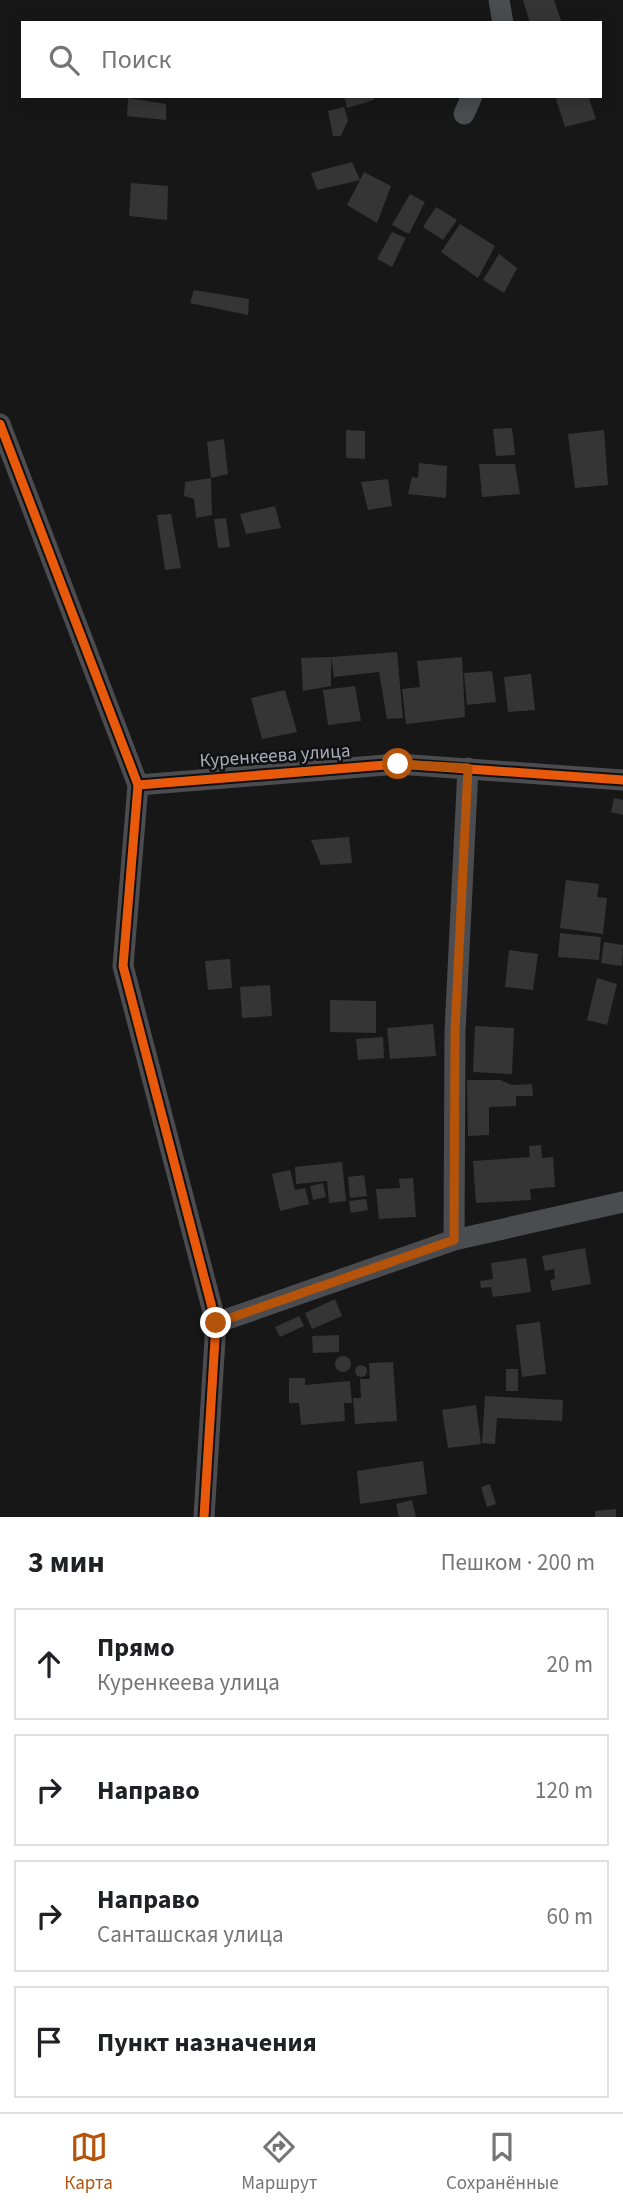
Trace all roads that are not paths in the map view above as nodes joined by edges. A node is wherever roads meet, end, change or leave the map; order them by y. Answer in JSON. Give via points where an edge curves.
{"nodes":[{"id":1,"x":499,"y":0,"type":"edge"},
{"id":2,"x":503,"y":21,"type":"edge"},
{"id":3,"x":0,"y":424,"type":"edge"},
{"id":4,"x":468,"y":768,"type":"junction"},
{"id":5,"x":623,"y":780,"type":"edge"},
{"id":6,"x":138,"y":785,"type":"junction"},
{"id":7,"x":623,"y":1202,"type":"edge"},
{"id":8,"x":454,"y":1240,"type":"junction"},
{"id":9,"x":216,"y":1323,"type":"junction"},
{"id":10,"x":205,"y":1517,"type":"edge"}],
"edges":[{"from":1,"to":2,"type":"street"},
{"from":3,"to":6,"type":"street"},
{"from":4,"to":5,"type":"street","name":"Куренкеева улица"},
{"from":4,"to":6,"type":"street","name":"Куренкеева улица","via":[[398,764]]},
{"from":4,"to":8,"type":"street","via":[[455,1031]]},
{"from":6,"to":9,"type":"street","via":[[123,965]]},
{"from":7,"to":8,"type":"street"},
{"from":8,"to":9,"type":"street"},
{"from":9,"to":10,"type":"street"}]}
